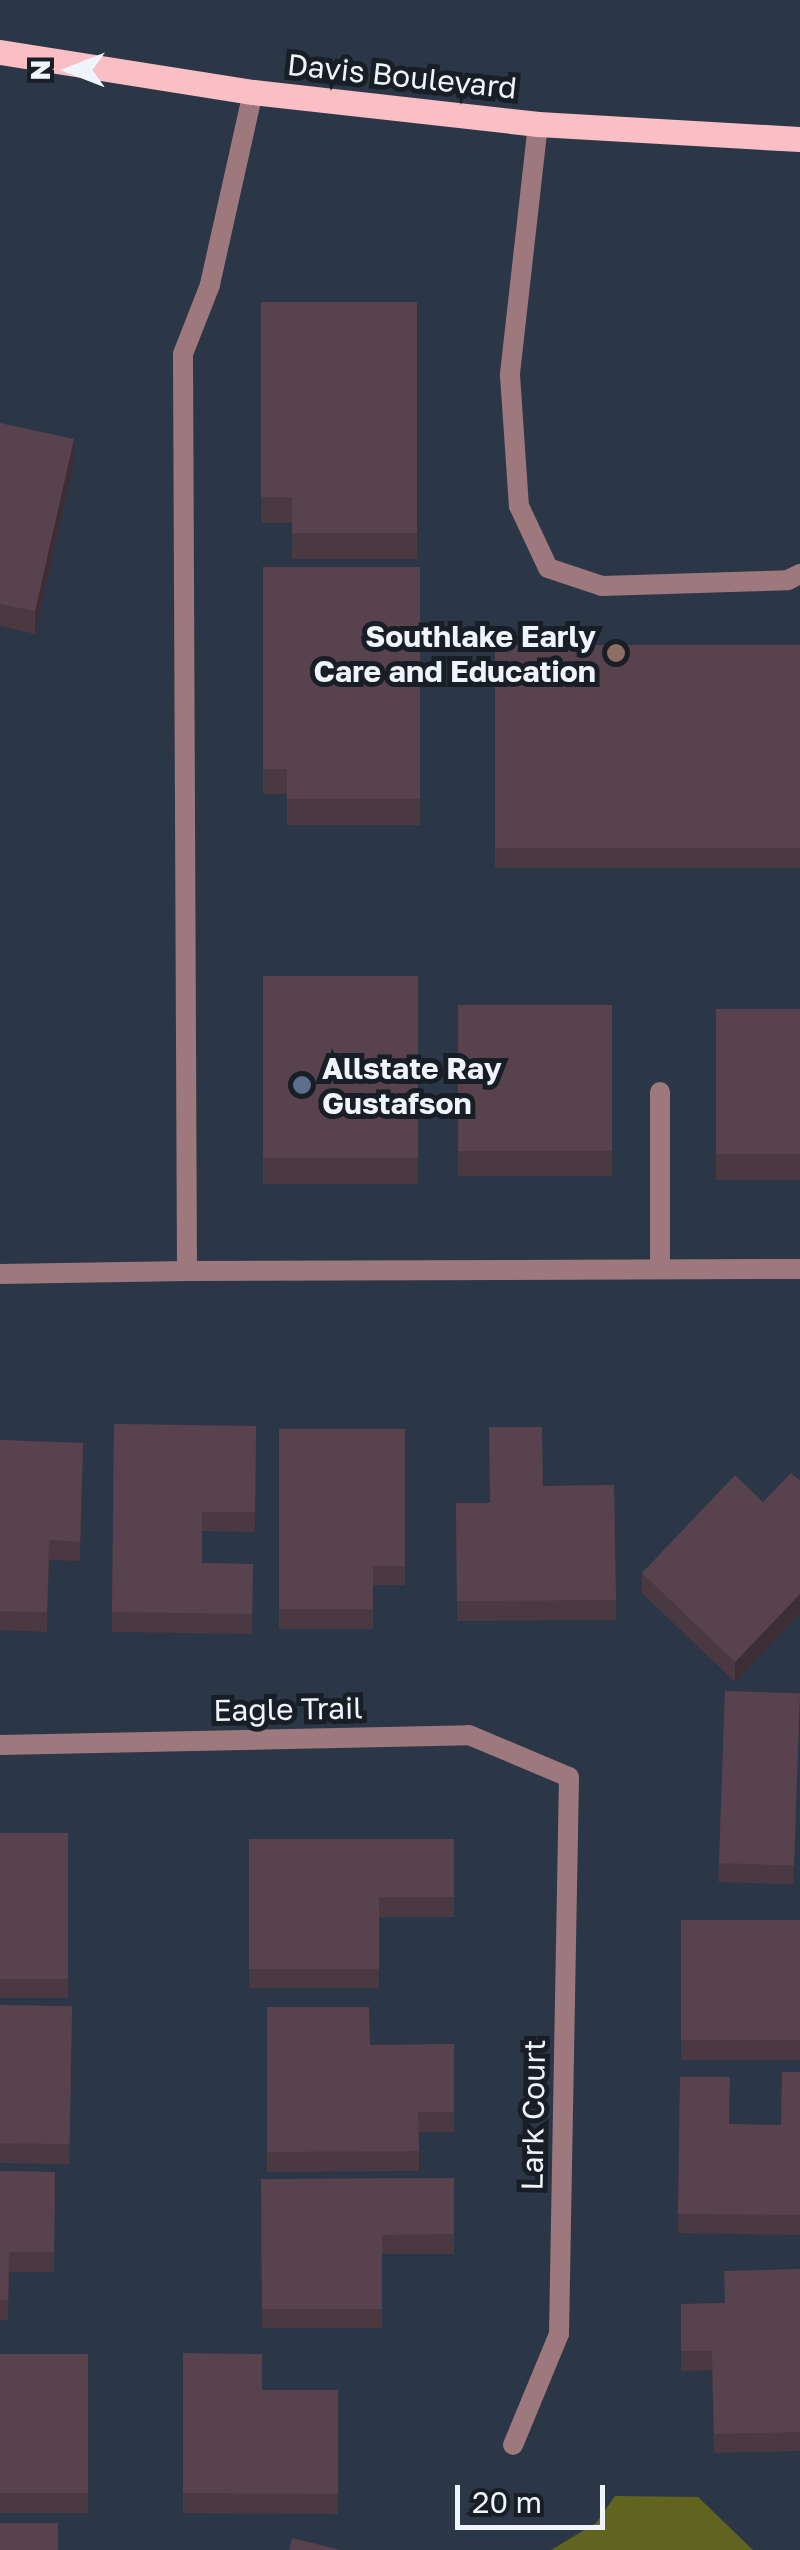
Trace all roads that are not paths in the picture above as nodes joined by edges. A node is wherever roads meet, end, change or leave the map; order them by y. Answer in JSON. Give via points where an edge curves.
{"nodes":[{"id":1,"x":0,"y":52,"type":"edge"},
{"id":2,"x":253,"y":92,"type":"junction"},
{"id":3,"x":538,"y":124,"type":"junction"},
{"id":4,"x":800,"y":139,"type":"edge"},
{"id":5,"x":800,"y":574,"type":"edge"},
{"id":6,"x":660,"y":1092,"type":"dead end"},
{"id":7,"x":660,"y":1269,"type":"junction"},
{"id":8,"x":800,"y":1269,"type":"edge"},
{"id":9,"x":187,"y":1271,"type":"junction"},
{"id":10,"x":0,"y":1274,"type":"edge"},
{"id":11,"x":0,"y":1745,"type":"edge"},
{"id":12,"x":569,"y":1777,"type":"joint"},
{"id":13,"x":513,"y":2446,"type":"dead end"}],
"edges":[{"from":1,"to":2,"type":"main road","name":"Davis Boulevard"},
{"from":2,"to":3,"type":"main road","name":"Davis Boulevard"},
{"from":2,"to":9,"type":"street","via":[[210,284],[184,354]]},
{"from":3,"to":4,"type":"main road","name":"Davis Boulevard"},
{"from":3,"to":5,"type":"street","via":[[510,375],[519,506],[548,568],[602,586],[788,580]]},
{"from":6,"to":7,"type":"street"},
{"from":7,"to":8,"type":"street"},
{"from":7,"to":9,"type":"street"},
{"from":9,"to":10,"type":"street"},
{"from":11,"to":12,"type":"street","name":"Eagle Trail","via":[[469,1736]]},
{"from":12,"to":13,"type":"street","name":"Lark Court","via":[[559,2334]]}]}
